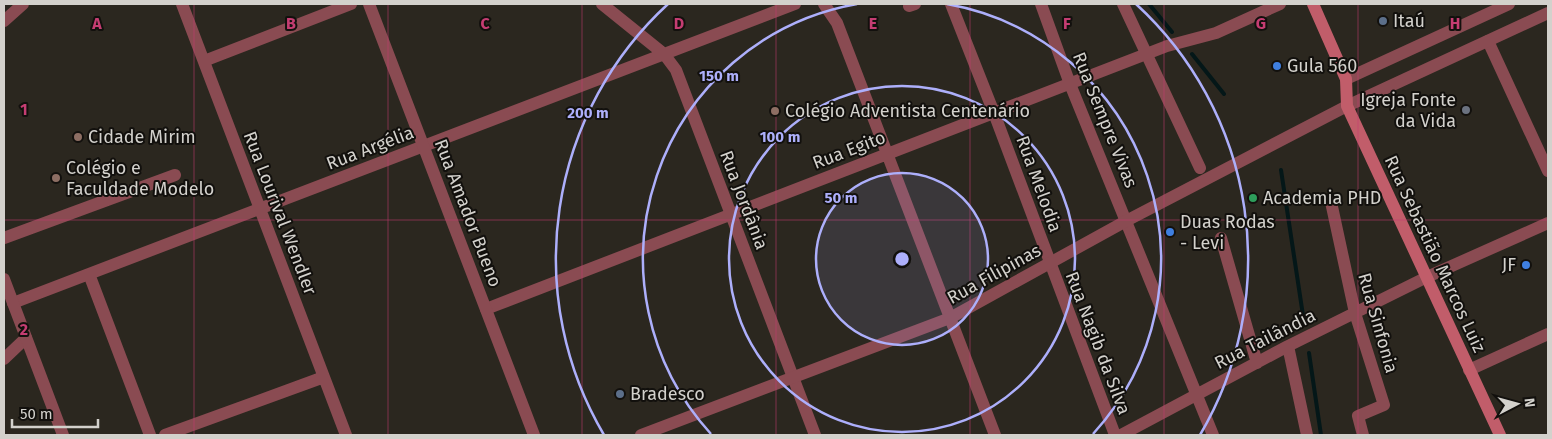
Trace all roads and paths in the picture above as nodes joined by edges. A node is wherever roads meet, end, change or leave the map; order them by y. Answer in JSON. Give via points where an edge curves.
{"nodes":[{"id":1,"x":23,"y":4,"type":"edge"},
{"id":2,"x":182,"y":4,"type":"edge"},
{"id":3,"x":351,"y":4,"type":"edge"},
{"id":4,"x":369,"y":4,"type":"edge"},
{"id":5,"x":602,"y":4,"type":"edge"},
{"id":6,"x":795,"y":4,"type":"edge"},
{"id":7,"x":824,"y":4,"type":"edge"},
{"id":8,"x":951,"y":4,"type":"edge"},
{"id":9,"x":1041,"y":4,"type":"edge"},
{"id":10,"x":1123,"y":4,"type":"edge"},
{"id":11,"x":1280,"y":4,"type":"edge"},
{"id":12,"x":1313,"y":4,"type":"edge"},
{"id":13,"x":1509,"y":4,"type":"edge"},
{"id":14,"x":1548,"y":13,"type":"edge"},
{"id":15,"x":4,"y":21,"type":"edge"},
{"id":16,"x":1488,"y":41,"type":"junction"},
{"id":17,"x":664,"y":54,"type":"junction"},
{"id":18,"x":1146,"y":54,"type":"junction"},
{"id":19,"x":204,"y":61,"type":"junction"},
{"id":20,"x":1346,"y":79,"type":"junction"},
{"id":21,"x":1070,"y":84,"type":"junction"},
{"id":22,"x":1347,"y":106,"type":"junction"},
{"id":23,"x":994,"y":113,"type":"junction"},
{"id":24,"x":423,"y":146,"type":"junction"},
{"id":25,"x":887,"y":154,"type":"junction"},
{"id":26,"x":1200,"y":168,"type":"dead end"},
{"id":27,"x":1548,"y":171,"type":"edge"},
{"id":28,"x":175,"y":175,"type":"dead end"},
{"id":29,"x":1332,"y":202,"type":"dead end"},
{"id":30,"x":260,"y":208,"type":"junction"},
{"id":31,"x":731,"y":214,"type":"junction"},
{"id":32,"x":1126,"y":221,"type":"junction"},
{"id":33,"x":1548,"y":222,"type":"edge"},
{"id":34,"x":4,"y":238,"type":"edge"},
{"id":35,"x":1221,"y":238,"type":"dead end"},
{"id":36,"x":1049,"y":264,"type":"junction"},
{"id":37,"x":89,"y":274,"type":"junction"},
{"id":38,"x":1427,"y":277,"type":"junction"},
{"id":39,"x":4,"y":279,"type":"edge"},
{"id":40,"x":13,"y":303,"type":"junction"},
{"id":41,"x":486,"y":309,"type":"junction"},
{"id":42,"x":1355,"y":313,"type":"junction"},
{"id":43,"x":950,"y":318,"type":"junction"},
{"id":44,"x":1548,"y":334,"type":"edge"},
{"id":45,"x":26,"y":338,"type":"junction"},
{"id":46,"x":1288,"y":346,"type":"junction"},
{"id":47,"x":4,"y":359,"type":"edge"},
{"id":48,"x":1256,"y":363,"type":"junction"},
{"id":49,"x":1470,"y":370,"type":"junction"},
{"id":50,"x":324,"y":377,"type":"junction"},
{"id":51,"x":793,"y":378,"type":"junction"},
{"id":52,"x":1196,"y":395,"type":"junction"},
{"id":53,"x":63,"y":435,"type":"edge"},
{"id":54,"x":150,"y":435,"type":"edge"},
{"id":55,"x":165,"y":435,"type":"edge"},
{"id":56,"x":346,"y":435,"type":"edge"},
{"id":57,"x":534,"y":435,"type":"edge"},
{"id":58,"x":640,"y":435,"type":"edge"},
{"id":59,"x":816,"y":435,"type":"edge"},
{"id":60,"x":995,"y":435,"type":"edge"},
{"id":61,"x":1115,"y":435,"type":"edge"},
{"id":62,"x":1121,"y":435,"type":"edge"},
{"id":63,"x":1213,"y":435,"type":"edge"},
{"id":64,"x":1307,"y":435,"type":"edge"},
{"id":65,"x":1363,"y":435,"type":"edge"},
{"id":66,"x":1500,"y":435,"type":"edge"}],
"edges":[{"from":1,"to":15,"type":"street"},
{"from":2,"to":19,"type":"street","name":"Rua Lourival Wendler"},
{"from":3,"to":19,"type":"street"},
{"from":4,"to":24,"type":"street","name":"Rua Amador Bueno"},
{"from":5,"to":17,"type":"street","name":"Rua Jordânia"},
{"from":6,"to":17,"type":"street","name":"Rua Argélia"},
{"from":7,"to":25,"type":"street","via":[[837,23]]},
{"from":8,"to":23,"type":"street","name":"Rua Melodia"},
{"from":9,"to":21,"type":"street","name":"Rua Sempre Vivas"},
{"from":10,"to":18,"type":"street"},
{"from":11,"to":18,"type":"street","name":"Rua Egito","via":[[1216,33]]},
{"from":12,"to":20,"type":"main road","name":"Rua Sebastião Marcos Luiz"},
{"from":13,"to":20,"type":"street"},
{"from":14,"to":16,"type":"street","name":"Rua Filipinas"},
{"from":16,"to":22,"type":"street","name":"Rua Filipinas"},
{"from":16,"to":27,"type":"street"},
{"from":17,"to":24,"type":"street","name":"Rua Argélia"},
{"from":17,"to":31,"type":"street","name":"Rua Jordânia","via":[[676,70]]},
{"from":18,"to":21,"type":"street","name":"Rua Egito"},
{"from":18,"to":26,"type":"street"},
{"from":19,"to":30,"type":"street","name":"Rua Lourival Wendler"},
{"from":20,"to":22,"type":"main road","name":"Rua Sebastião Marcos Luiz"},
{"from":21,"to":23,"type":"street","name":"Rua Egito"},
{"from":21,"to":32,"type":"street","name":"Rua Sempre Vivas"},
{"from":22,"to":32,"type":"street","name":"Rua Filipinas"},
{"from":22,"to":38,"type":"main road","name":"Rua Sebastião Marcos Luiz"},
{"from":23,"to":25,"type":"street","name":"Rua Egito"},
{"from":23,"to":36,"type":"street","name":"Rua Melodia"},
{"from":24,"to":30,"type":"street","name":"Rua Argélia"},
{"from":24,"to":41,"type":"street","name":"Rua Amador Bueno"},
{"from":25,"to":31,"type":"street","name":"Rua Egito"},
{"from":25,"to":43,"type":"street"},
{"from":28,"to":34,"type":"street"},
{"from":29,"to":42,"type":"street","name":"Rua Sinfonia"},
{"from":30,"to":37,"type":"street","name":"Rua Argélia"},
{"from":30,"to":50,"type":"street","name":"Rua Lourival Wendler"},
{"from":31,"to":41,"type":"street","name":"Rua Egito"},
{"from":31,"to":51,"type":"street","name":"Rua Jordânia"},
{"from":32,"to":36,"type":"street","name":"Rua Filipinas"},
{"from":32,"to":52,"type":"street","name":"Rua Sempre Vivas"},
{"from":33,"to":38,"type":"street","name":"Rua Tailândia"},
{"from":35,"to":48,"type":"street"},
{"from":36,"to":43,"type":"street","name":"Rua Filipinas"},
{"from":36,"to":61,"type":"street","name":"Rua Nagib da Silva"},
{"from":37,"to":40,"type":"street","name":"Rua Argélia"},
{"from":37,"to":54,"type":"street"},
{"from":38,"to":42,"type":"street","name":"Rua Tailândia"},
{"from":38,"to":49,"type":"main road","name":"Rua Sebastião Marcos Luiz"},
{"from":39,"to":40,"type":"street"},
{"from":40,"to":45,"type":"street"},
{"from":41,"to":57,"type":"street","name":"Rua Amador Bueno"},
{"from":42,"to":46,"type":"street","name":"Rua Tailândia"},
{"from":42,"to":65,"type":"street","name":"Rua Sinfonia","via":[[1384,405],[1358,416]]},
{"from":43,"to":51,"type":"street","name":"Rua Filipinas"},
{"from":43,"to":60,"type":"street"},
{"from":44,"to":49,"type":"street"},
{"from":45,"to":47,"type":"street"},
{"from":45,"to":53,"type":"street"},
{"from":46,"to":48,"type":"street","name":"Rua Tailândia"},
{"from":46,"to":64,"type":"street"},
{"from":48,"to":52,"type":"street","name":"Rua Tailândia"},
{"from":49,"to":66,"type":"main road","name":"Rua Sebastião Marcos Luiz"},
{"from":50,"to":55,"type":"street"},
{"from":50,"to":56,"type":"street","name":"Rua Lourival Wendler"},
{"from":51,"to":58,"type":"street","name":"Rua Filipinas"},
{"from":51,"to":59,"type":"street","name":"Rua Jordânia"},
{"from":52,"to":62,"type":"street","name":"Rua Tailândia"},
{"from":52,"to":63,"type":"street","name":"Rua Sempre Vivas"}]}
